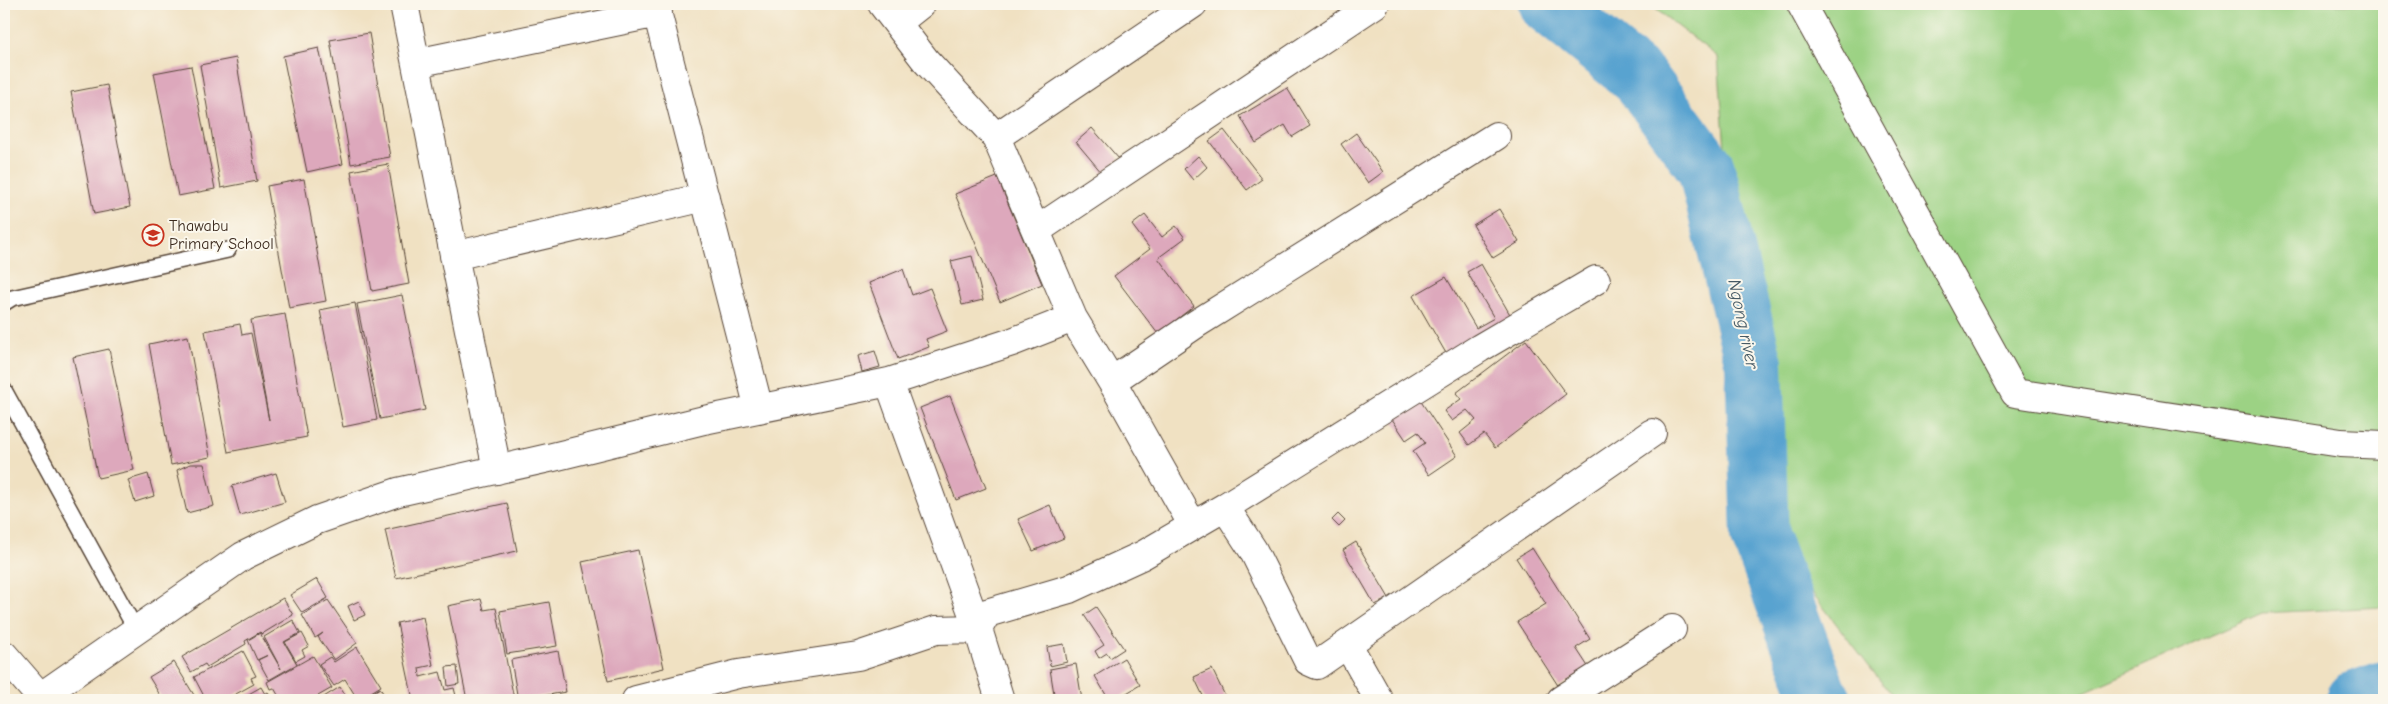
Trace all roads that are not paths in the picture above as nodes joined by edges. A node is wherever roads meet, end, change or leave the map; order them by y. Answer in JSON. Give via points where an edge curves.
{"nodes":[{"id":1,"x":404,"y":4,"type":"edge"},
{"id":2,"x":921,"y":4,"type":"edge"},
{"id":3,"x":1192,"y":4,"type":"edge"},
{"id":4,"x":1375,"y":4,"type":"edge"},
{"id":5,"x":1801,"y":4,"type":"edge"},
{"id":6,"x":657,"y":9,"type":"edge"},
{"id":7,"x":889,"y":13,"type":"edge"},
{"id":8,"x":416,"y":63,"type":"junction"},
{"id":9,"x":1496,"y":136,"type":"dead end"},
{"id":10,"x":996,"y":137,"type":"junction"},
{"id":11,"x":705,"y":197,"type":"junction"},
{"id":12,"x":1037,"y":230,"type":"junction"},
{"id":13,"x":228,"y":250,"type":"dead end"},
{"id":14,"x":454,"y":256,"type":"junction"},
{"id":15,"x":1596,"y":280,"type":"dead end"},
{"id":16,"x":4,"y":303,"type":"edge"},
{"id":17,"x":1073,"y":318,"type":"junction"},
{"id":18,"x":1112,"y":381,"type":"junction"},
{"id":19,"x":890,"y":382,"type":"junction"},
{"id":20,"x":4,"y":390,"type":"edge"},
{"id":21,"x":759,"y":408,"type":"junction"},
{"id":22,"x":1652,"y":433,"type":"dead end"},
{"id":23,"x":2384,"y":445,"type":"edge"},
{"id":24,"x":497,"y":470,"type":"junction"},
{"id":25,"x":1225,"y":507,"type":"junction"},
{"id":26,"x":1192,"y":524,"type":"junction"},
{"id":27,"x":978,"y":629,"type":"junction"},
{"id":28,"x":1672,"y":629,"type":"dead end"},
{"id":29,"x":136,"y":630,"type":"junction"},
{"id":30,"x":1348,"y":645,"type":"junction"},
{"id":31,"x":4,"y":655,"type":"edge"},
{"id":32,"x":41,"y":698,"type":"edge"},
{"id":33,"x":636,"y":700,"type":"edge"},
{"id":34,"x":1000,"y":700,"type":"edge"},
{"id":35,"x":1379,"y":700,"type":"edge"},
{"id":36,"x":1561,"y":700,"type":"edge"}],
"edges":[{"from":1,"to":8,"type":"street"},
{"from":2,"to":7,"type":"street"},
{"from":3,"to":10,"type":"street"},
{"from":4,"to":12,"type":"street"},
{"from":5,"to":23,"type":"street","via":[[2015,393],[2341,443]]},
{"from":6,"to":8,"type":"street"},
{"from":6,"to":11,"type":"street"},
{"from":7,"to":10,"type":"street","via":[[926,61]]},
{"from":8,"to":14,"type":"street"},
{"from":9,"to":18,"type":"street","via":[[1196,324]]},
{"from":10,"to":12,"type":"street"},
{"from":11,"to":14,"type":"street"},
{"from":11,"to":21,"type":"street"},
{"from":12,"to":17,"type":"street"},
{"from":13,"to":16,"type":"lane","via":[[12,298]]},
{"from":14,"to":24,"type":"street"},
{"from":15,"to":25,"type":"street","via":[[1480,348]]},
{"from":17,"to":18,"type":"street"},
{"from":17,"to":19,"type":"street","via":[[1012,342]]},
{"from":18,"to":26,"type":"street"},
{"from":19,"to":21,"type":"street"},
{"from":19,"to":27,"type":"street"},
{"from":20,"to":29,"type":"lane"},
{"from":21,"to":24,"type":"street"},
{"from":22,"to":30,"type":"street"},
{"from":24,"to":29,"type":"street","via":[[398,492],[317,520],[243,556]]},
{"from":25,"to":26,"type":"street"},
{"from":25,"to":30,"type":"street","via":[[1252,550],[1308,661],[1317,665]]},
{"from":26,"to":27,"type":"street","via":[[1143,555],[1069,589],[987,613]]},
{"from":27,"to":33,"type":"street","via":[[936,630],[858,656],[738,674]]},
{"from":27,"to":34,"type":"street"},
{"from":28,"to":36,"type":"street"},
{"from":29,"to":32,"type":"street"},
{"from":30,"to":35,"type":"street"},
{"from":31,"to":32,"type":"street"}]}
